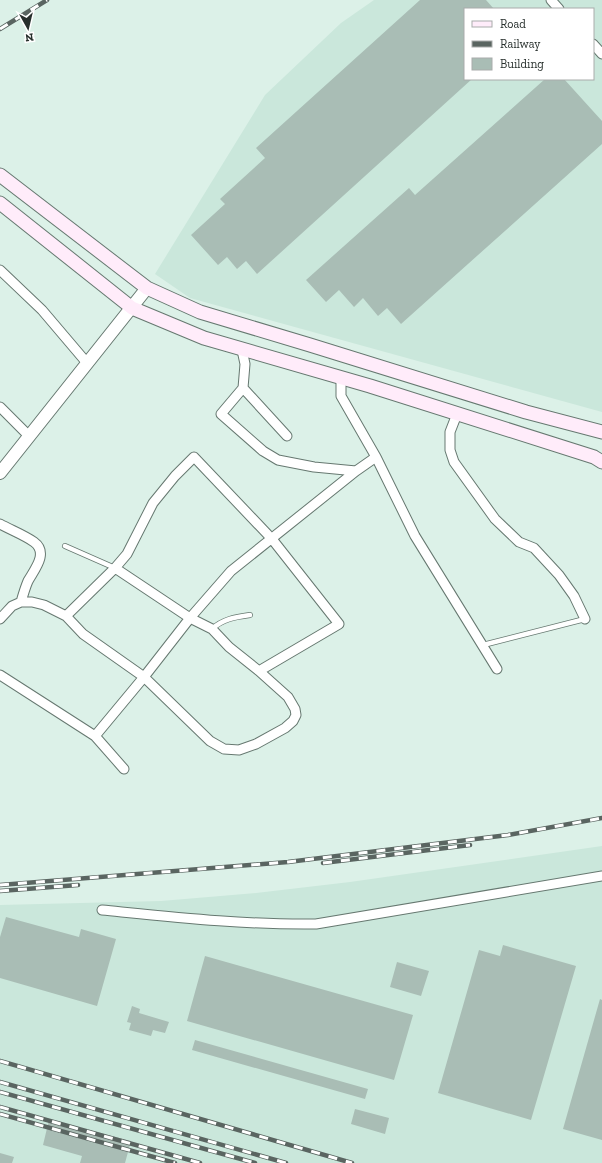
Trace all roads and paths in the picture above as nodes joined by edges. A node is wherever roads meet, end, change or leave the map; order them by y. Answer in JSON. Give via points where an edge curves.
{"nodes":[{"id":1,"x":551,"y":0,"type":"edge"},
{"id":2,"x":558,"y":8,"type":"edge"},
{"id":3,"x":594,"y":45,"type":"edge"},
{"id":4,"x":602,"y":54,"type":"edge"},
{"id":5,"x":0,"y":175,"type":"edge"},
{"id":6,"x":0,"y":203,"type":"edge"},
{"id":7,"x":0,"y":270,"type":"edge"},
{"id":8,"x":147,"y":288,"type":"junction"},
{"id":9,"x":132,"y":308,"type":"junction"},
{"id":10,"x":242,"y":350,"type":"junction"},
{"id":11,"x":87,"y":363,"type":"junction"},
{"id":12,"x":341,"y":378,"type":"junction"},
{"id":13,"x":243,"y":388,"type":"junction"},
{"id":14,"x":0,"y":407,"type":"edge"},
{"id":15,"x":457,"y":414,"type":"junction"},
{"id":16,"x":602,"y":432,"type":"edge"},
{"id":17,"x":29,"y":436,"type":"junction"},
{"id":18,"x":287,"y":436,"type":"dead end"},
{"id":19,"x":376,"y":457,"type":"junction"},
{"id":20,"x":602,"y":462,"type":"edge"},
{"id":21,"x":356,"y":471,"type":"junction"},
{"id":22,"x":0,"y":473,"type":"edge"},
{"id":23,"x":0,"y":524,"type":"edge"},
{"id":24,"x":272,"y":539,"type":"junction"},
{"id":25,"x":65,"y":546,"type":"dead end"},
{"id":26,"x":115,"y":568,"type":"junction"},
{"id":27,"x":21,"y":602,"type":"junction"},
{"id":28,"x":250,"y":615,"type":"dead end"},
{"id":29,"x":66,"y":616,"type":"junction"},
{"id":30,"x":190,"y":618,"type":"junction"},
{"id":31,"x":0,"y":619,"type":"edge"},
{"id":32,"x":585,"y":619,"type":"joint"},
{"id":33,"x":212,"y":629,"type":"junction"},
{"id":34,"x":483,"y":645,"type":"junction"},
{"id":35,"x":497,"y":669,"type":"dead end"},
{"id":36,"x":259,"y":671,"type":"junction"},
{"id":37,"x":0,"y":675,"type":"edge"},
{"id":38,"x":144,"y":677,"type":"junction"},
{"id":39,"x":96,"y":736,"type":"junction"},
{"id":40,"x":124,"y":769,"type":"dead end"},
{"id":41,"x":602,"y":876,"type":"edge"},
{"id":42,"x":102,"y":910,"type":"dead end"}],
"edges":[{"from":1,"to":2,"type":"street"},
{"from":3,"to":4,"type":"street"},
{"from":5,"to":8,"type":"main road"},
{"from":6,"to":9,"type":"main road"},
{"from":7,"to":11,"type":"street","via":[[42,310]]},
{"from":8,"to":9,"type":"street"},
{"from":8,"to":16,"type":"main road","via":[[200,312],[526,412]]},
{"from":9,"to":10,"type":"main road","via":[[204,338]]},
{"from":9,"to":11,"type":"street"},
{"from":10,"to":12,"type":"main road"},
{"from":10,"to":13,"type":"street","via":[[245,364]]},
{"from":11,"to":17,"type":"street"},
{"from":12,"to":15,"type":"main road"},
{"from":12,"to":19,"type":"street","via":[[341,396]]},
{"from":13,"to":18,"type":"street"},
{"from":13,"to":21,"type":"street","via":[[221,414],[263,451],[278,460]]},
{"from":14,"to":17,"type":"street"},
{"from":15,"to":20,"type":"main road","via":[[594,457]]},
{"from":15,"to":32,"type":"street","via":[[450,432],[450,450],[454,462],[495,519],[519,542],[534,548],[559,575],[574,596]]},
{"from":17,"to":22,"type":"street"},
{"from":19,"to":21,"type":"street"},
{"from":19,"to":34,"type":"street","via":[[415,536]]},
{"from":21,"to":24,"type":"street"},
{"from":23,"to":27,"type":"street","via":[[34,542],[39,550],[39,564],[28,582]]},
{"from":24,"to":26,"type":"street","via":[[194,457],[153,503],[126,554]]},
{"from":24,"to":30,"type":"street","via":[[231,571]]},
{"from":24,"to":36,"type":"street","via":[[339,624]]},
{"from":25,"to":26,"type":"lane"},
{"from":26,"to":29,"type":"street"},
{"from":26,"to":30,"type":"street"},
{"from":27,"to":29,"type":"street","via":[[44,605]]},
{"from":27,"to":31,"type":"street","via":[[12,606]]},
{"from":28,"to":33,"type":"lane","via":[[227,619]]},
{"from":29,"to":38,"type":"street","via":[[83,634]]},
{"from":30,"to":33,"type":"street"},
{"from":30,"to":38,"type":"street"},
{"from":32,"to":34,"type":"lane"},
{"from":33,"to":36,"type":"street","via":[[229,647]]},
{"from":34,"to":35,"type":"street"},
{"from":36,"to":38,"type":"street","via":[[288,697],[296,709],[296,715],[285,728],[239,750],[224,749],[210,741]]},
{"from":37,"to":39,"type":"street"},
{"from":38,"to":39,"type":"street"},
{"from":39,"to":40,"type":"street"},
{"from":41,"to":42,"type":"street","via":[[316,924],[282,925]]}]}
